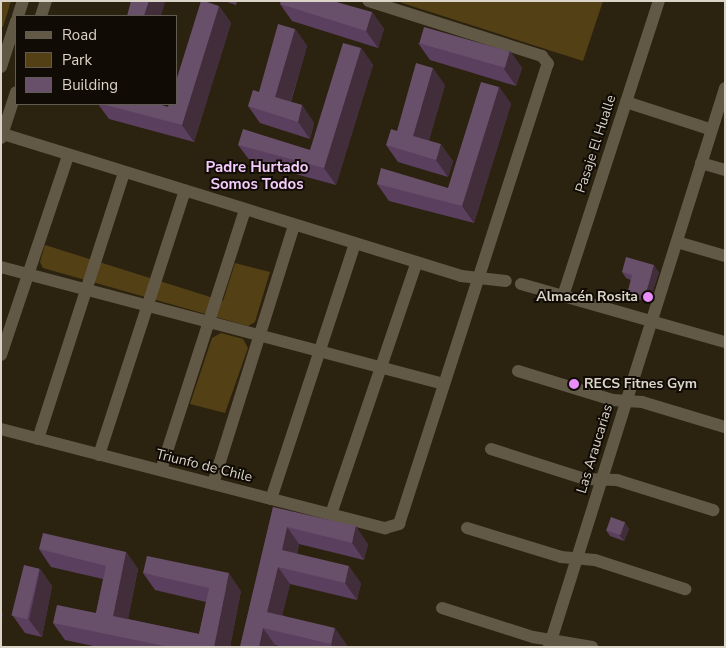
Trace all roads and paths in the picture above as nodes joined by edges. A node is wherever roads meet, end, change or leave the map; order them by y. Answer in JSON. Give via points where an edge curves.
{"nodes":[{"id":1,"x":22,"y":1,"type":"edge"},
{"id":2,"x":46,"y":1,"type":"edge"},
{"id":3,"x":369,"y":1,"type":"edge"},
{"id":4,"x":659,"y":1,"type":"edge"},
{"id":5,"x":18,"y":15,"type":"edge"},
{"id":6,"x":41,"y":15,"type":"edge"},
{"id":7,"x":15,"y":24,"type":"edge"},
{"id":8,"x":1,"y":67,"type":"edge"},
{"id":9,"x":725,"y":88,"type":"edge"},
{"id":10,"x":15,"y":95,"type":"edge"},
{"id":11,"x":626,"y":102,"type":"junction"},
{"id":12,"x":712,"y":130,"type":"junction"},
{"id":13,"x":2,"y":136,"type":"edge"},
{"id":14,"x":68,"y":156,"type":"junction"},
{"id":15,"x":701,"y":163,"type":"junction"},
{"id":16,"x":725,"y":170,"type":"edge"},
{"id":17,"x":124,"y":173,"type":"junction"},
{"id":18,"x":185,"y":191,"type":"junction"},
{"id":19,"x":245,"y":210,"type":"junction"},
{"id":20,"x":294,"y":225,"type":"junction"},
{"id":21,"x":677,"y":242,"type":"junction"},
{"id":22,"x":355,"y":243,"type":"junction"},
{"id":23,"x":725,"y":256,"type":"edge"},
{"id":24,"x":417,"y":262,"type":"junction"},
{"id":25,"x":1,"y":267,"type":"edge"},
{"id":26,"x":28,"y":274,"type":"junction"},
{"id":27,"x":478,"y":280,"type":"junction"},
{"id":28,"x":506,"y":281,"type":"dead end"},
{"id":29,"x":521,"y":284,"type":"dead end"},
{"id":30,"x":86,"y":290,"type":"junction"},
{"id":31,"x":562,"y":296,"type":"junction"},
{"id":32,"x":148,"y":306,"type":"junction"},
{"id":33,"x":209,"y":322,"type":"junction"},
{"id":34,"x":651,"y":322,"type":"junction"},
{"id":35,"x":260,"y":336,"type":"junction"},
{"id":36,"x":725,"y":342,"type":"edge"},
{"id":37,"x":320,"y":351,"type":"junction"},
{"id":38,"x":1,"y":356,"type":"edge"},
{"id":39,"x":381,"y":368,"type":"junction"},
{"id":40,"x":518,"y":371,"type":"dead end"},
{"id":41,"x":444,"y":384,"type":"junction"},
{"id":42,"x":626,"y":401,"type":"junction"},
{"id":43,"x":725,"y":427,"type":"edge"},
{"id":44,"x":1,"y":429,"type":"edge"},
{"id":45,"x":38,"y":439,"type":"junction"},
{"id":46,"x":491,"y":449,"type":"dead end"},
{"id":47,"x":99,"y":455,"type":"junction"},
{"id":48,"x":161,"y":470,"type":"junction"},
{"id":49,"x":602,"y":480,"type":"junction"},
{"id":50,"x":213,"y":484,"type":"junction"},
{"id":51,"x":271,"y":499,"type":"junction"},
{"id":52,"x":713,"y":510,"type":"dead end"},
{"id":53,"x":331,"y":514,"type":"junction"},
{"id":54,"x":467,"y":528,"type":"dead end"},
{"id":55,"x":577,"y":558,"type":"junction"},
{"id":56,"x":686,"y":589,"type":"dead end"},
{"id":57,"x":442,"y":608,"type":"dead end"},
{"id":58,"x":550,"y":642,"type":"edge"},
{"id":59,"x":592,"y":647,"type":"edge"}],
"edges":[{"from":1,"to":5,"type":"street"},
{"from":2,"to":6,"type":"street"},
{"from":3,"to":27,"type":"street","via":[[542,56],[548,64]]},
{"from":4,"to":11,"type":"street","name":"Pasaje El Hualle"},
{"from":7,"to":8,"type":"street"},
{"from":9,"to":12,"type":"street","name":"Las Araucarias"},
{"from":10,"to":13,"type":"street"},
{"from":11,"to":12,"type":"street"},
{"from":11,"to":31,"type":"street","name":"Pasaje El Hualle"},
{"from":12,"to":15,"type":"street","name":"Las Araucarias"},
{"from":13,"to":14,"type":"street"},
{"from":14,"to":17,"type":"street"},
{"from":14,"to":26,"type":"street"},
{"from":15,"to":16,"type":"street"},
{"from":15,"to":21,"type":"street","name":"Las Araucarias"},
{"from":17,"to":18,"type":"street"},
{"from":17,"to":30,"type":"street"},
{"from":18,"to":19,"type":"street"},
{"from":18,"to":32,"type":"street"},
{"from":19,"to":20,"type":"street"},
{"from":19,"to":33,"type":"street"},
{"from":20,"to":22,"type":"street"},
{"from":20,"to":35,"type":"street"},
{"from":21,"to":23,"type":"street"},
{"from":21,"to":34,"type":"street","name":"Las Araucarias"},
{"from":22,"to":24,"type":"street"},
{"from":22,"to":37,"type":"street"},
{"from":24,"to":27,"type":"street"},
{"from":24,"to":39,"type":"street"},
{"from":25,"to":26,"type":"street"},
{"from":26,"to":30,"type":"street"},
{"from":26,"to":38,"type":"street"},
{"from":27,"to":28,"type":"street"},
{"from":27,"to":41,"type":"street"},
{"from":29,"to":31,"type":"street"},
{"from":30,"to":32,"type":"street"},
{"from":30,"to":45,"type":"street"},
{"from":31,"to":34,"type":"street"},
{"from":32,"to":33,"type":"street"},
{"from":32,"to":47,"type":"street"},
{"from":33,"to":35,"type":"street"},
{"from":33,"to":48,"type":"street"},
{"from":34,"to":36,"type":"street"},
{"from":34,"to":42,"type":"street","name":"Las Araucarias"},
{"from":35,"to":37,"type":"street"},
{"from":35,"to":50,"type":"street"},
{"from":37,"to":39,"type":"street"},
{"from":37,"to":51,"type":"street"},
{"from":39,"to":41,"type":"street"},
{"from":39,"to":53,"type":"street"},
{"from":40,"to":42,"type":"street"},
{"from":41,"to":53,"type":"street","name":"Triunfo de Chile","via":[[399,524],[385,528]]},
{"from":42,"to":43,"type":"street"},
{"from":42,"to":49,"type":"street","name":"Las Araucarias"},
{"from":44,"to":45,"type":"street","name":"Triunfo de Chile"},
{"from":45,"to":47,"type":"street","name":"Triunfo de Chile"},
{"from":46,"to":49,"type":"street","via":[[585,479]]},
{"from":47,"to":48,"type":"street","name":"Triunfo de Chile"},
{"from":48,"to":50,"type":"street","name":"Triunfo de Chile"},
{"from":49,"to":52,"type":"street"},
{"from":49,"to":55,"type":"street","name":"Las Araucarias"},
{"from":50,"to":51,"type":"street","name":"Triunfo de Chile"},
{"from":51,"to":53,"type":"street","name":"Triunfo de Chile"},
{"from":54,"to":55,"type":"street"},
{"from":55,"to":56,"type":"street"},
{"from":55,"to":58,"type":"street","name":"Las Araucarias"},
{"from":57,"to":58,"type":"street"},
{"from":58,"to":59,"type":"street"}]}
